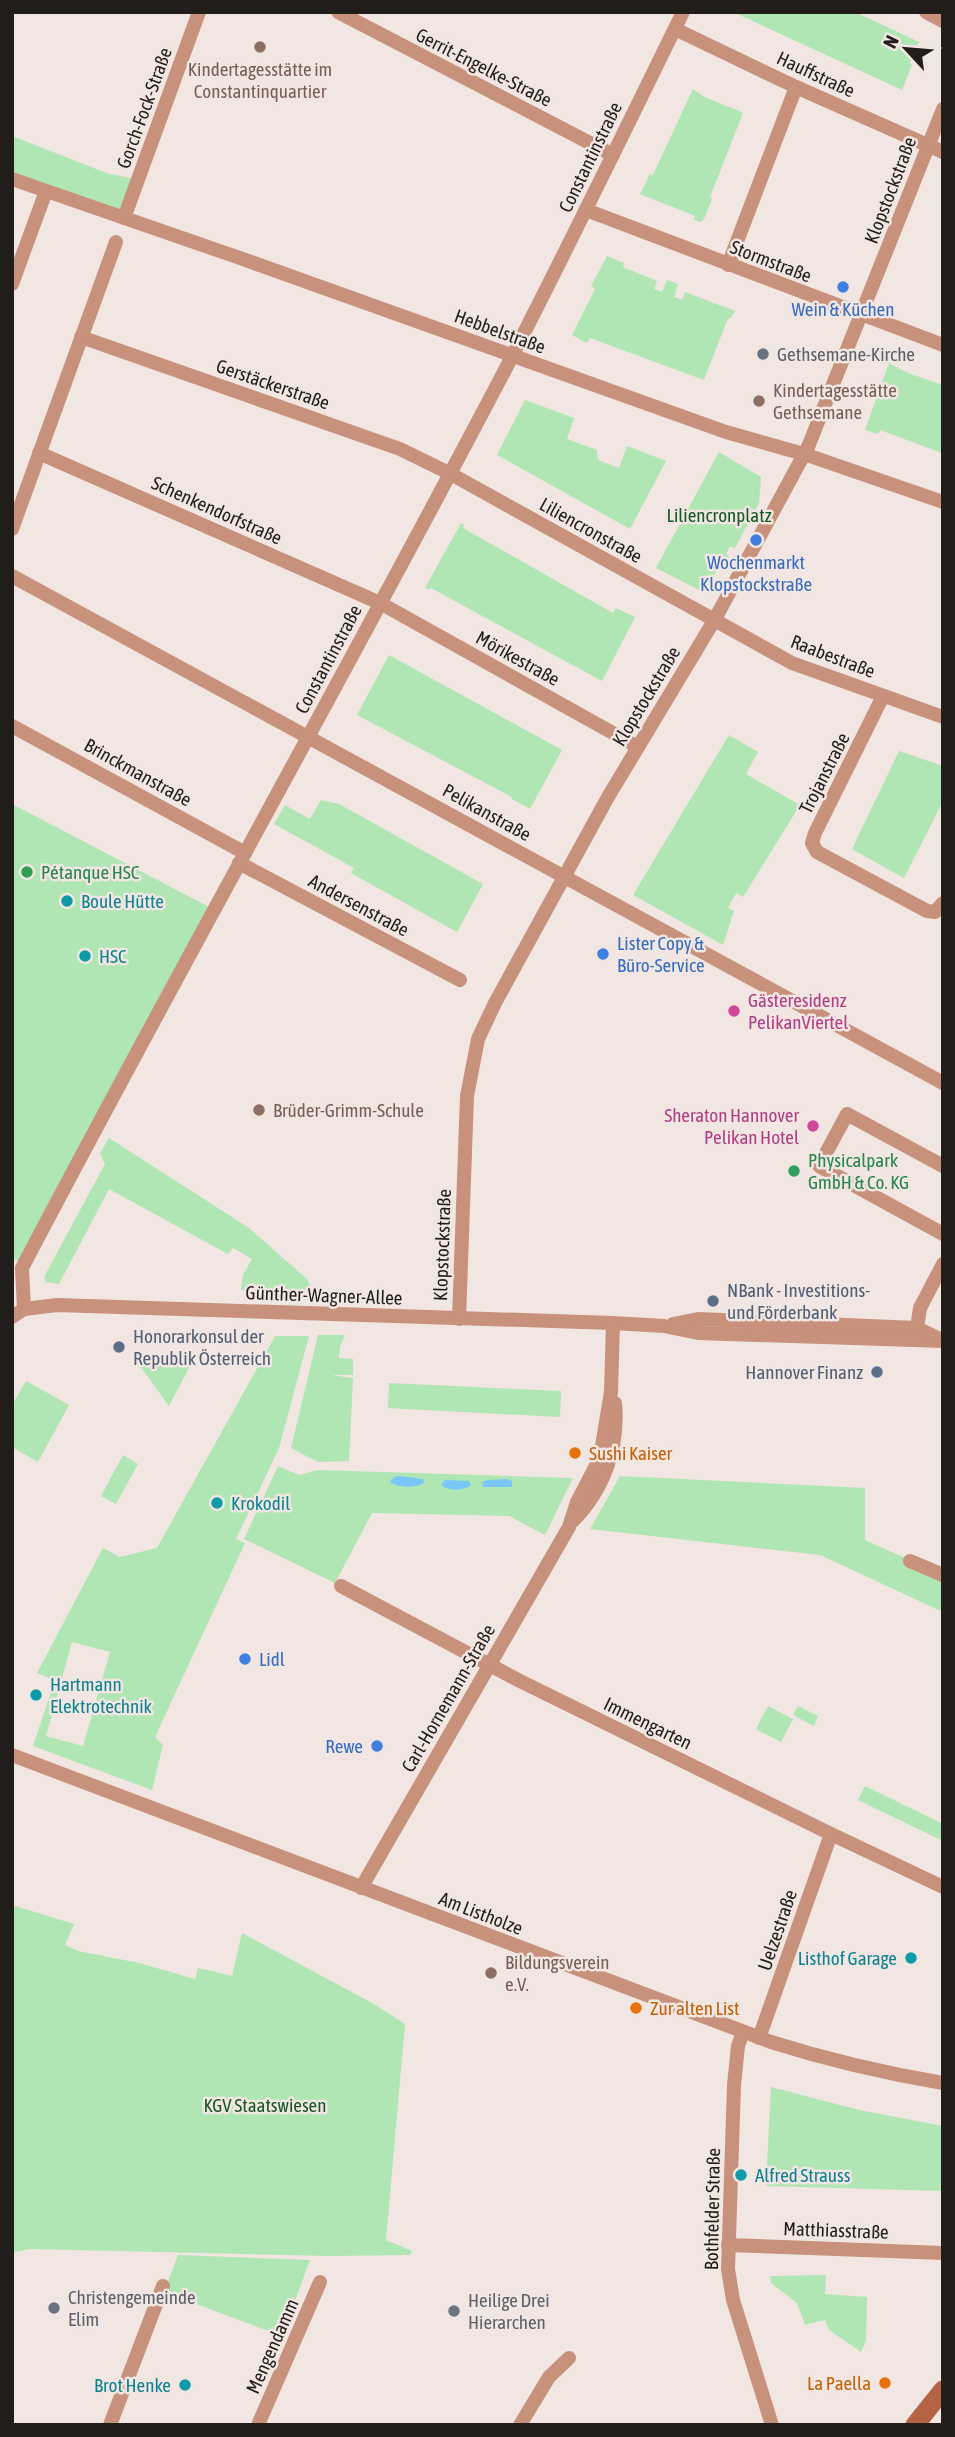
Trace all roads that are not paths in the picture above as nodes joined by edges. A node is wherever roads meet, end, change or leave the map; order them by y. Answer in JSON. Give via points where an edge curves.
{"nodes":[{"id":1,"x":199,"y":12,"type":"edge"},
{"id":2,"x":338,"y":12,"type":"edge"},
{"id":3,"x":683,"y":12,"type":"edge"},
{"id":4,"x":926,"y":12,"type":"edge"},
{"id":5,"x":943,"y":21,"type":"edge"},
{"id":6,"x":675,"y":29,"type":"junction"},
{"id":7,"x":796,"y":87,"type":"junction"},
{"id":8,"x":943,"y":109,"type":"edge"},
{"id":9,"x":928,"y":146,"type":"junction"},
{"id":10,"x":943,"y":152,"type":"edge"},
{"id":11,"x":613,"y":155,"type":"junction"},
{"id":12,"x":12,"y":179,"type":"edge"},
{"id":13,"x":46,"y":191,"type":"junction"},
{"id":14,"x":586,"y":210,"type":"junction"},
{"id":15,"x":124,"y":218,"type":"junction"},
{"id":16,"x":116,"y":242,"type":"dead end"},
{"id":17,"x":728,"y":265,"type":"junction"},
{"id":18,"x":12,"y":284,"type":"edge"},
{"id":19,"x":862,"y":315,"type":"junction"},
{"id":20,"x":81,"y":337,"type":"junction"},
{"id":21,"x":943,"y":345,"type":"edge"},
{"id":22,"x":512,"y":355,"type":"junction"},
{"id":23,"x":38,"y":453,"type":"junction"},
{"id":24,"x":804,"y":454,"type":"junction"},
{"id":25,"x":449,"y":473,"type":"junction"},
{"id":26,"x":943,"y":502,"type":"edge"},
{"id":27,"x":12,"y":528,"type":"edge"},
{"id":28,"x":12,"y":576,"type":"edge"},
{"id":29,"x":380,"y":603,"type":"junction"},
{"id":30,"x":715,"y":619,"type":"junction"},
{"id":31,"x":883,"y":696,"type":"junction"},
{"id":32,"x":943,"y":717,"type":"edge"},
{"id":33,"x":12,"y":726,"type":"edge"},
{"id":34,"x":308,"y":737,"type":"junction"},
{"id":35,"x":638,"y":747,"type":"junction"},
{"id":36,"x":242,"y":858,"type":"junction"},
{"id":37,"x":565,"y":877,"type":"junction"},
{"id":38,"x":943,"y":903,"type":"edge"},
{"id":39,"x":460,"y":980,"type":"dead end"},
{"id":40,"x":943,"y":1083,"type":"edge"},
{"id":41,"x":943,"y":1166,"type":"edge"},
{"id":42,"x":943,"y":1234,"type":"edge"},
{"id":43,"x":943,"y":1264,"type":"edge"},
{"id":44,"x":18,"y":1313,"type":"edge"},
{"id":45,"x":459,"y":1319,"type":"junction"},
{"id":46,"x":613,"y":1324,"type":"junction"},
{"id":47,"x":664,"y":1326,"type":"junction"},
{"id":48,"x":917,"y":1328,"type":"junction"},
{"id":49,"x":943,"y":1340,"type":"edge"},
{"id":50,"x":910,"y":1561,"type":"dead end"},
{"id":51,"x":943,"y":1575,"type":"edge"},
{"id":52,"x":341,"y":1586,"type":"dead end"},
{"id":53,"x":489,"y":1665,"type":"junction"},
{"id":54,"x":12,"y":1755,"type":"edge"},
{"id":55,"x":831,"y":1834,"type":"junction"},
{"id":56,"x":943,"y":1887,"type":"edge"},
{"id":57,"x":361,"y":1888,"type":"junction"},
{"id":58,"x":743,"y":2032,"type":"junction"},
{"id":59,"x":760,"y":2038,"type":"junction"},
{"id":60,"x":943,"y":2083,"type":"edge"},
{"id":61,"x":728,"y":2245,"type":"junction"},
{"id":62,"x":943,"y":2253,"type":"edge"},
{"id":63,"x":320,"y":2282,"type":"dead end"},
{"id":64,"x":163,"y":2286,"type":"dead end"},
{"id":65,"x":569,"y":2358,"type":"dead end"},
{"id":66,"x":943,"y":2390,"type":"edge"},
{"id":67,"x":110,"y":2425,"type":"edge"},
{"id":68,"x":258,"y":2425,"type":"edge"},
{"id":69,"x":520,"y":2425,"type":"edge"},
{"id":70,"x":772,"y":2425,"type":"edge"},
{"id":71,"x":915,"y":2425,"type":"edge"}],
"edges":[{"from":1,"to":15,"type":"street","name":"Gorch-Fock-Straße"},
{"from":2,"to":11,"type":"street","name":"Gerrit-Engelke-Straße"},
{"from":3,"to":6,"type":"street","name":"Constantinstraße"},
{"from":4,"to":5,"type":"street"},
{"from":6,"to":7,"type":"street","name":"Hauffstraße"},
{"from":6,"to":11,"type":"street","name":"Constantinstraße"},
{"from":7,"to":9,"type":"street","name":"Hauffstraße"},
{"from":7,"to":17,"type":"street"},
{"from":8,"to":9,"type":"street","name":"Klopstockstraße"},
{"from":9,"to":10,"type":"street","name":"Hauffstraße"},
{"from":9,"to":19,"type":"street","name":"Klopstockstraße"},
{"from":11,"to":14,"type":"street","name":"Constantinstraße"},
{"from":12,"to":13,"type":"street","name":"Hebbelstraße"},
{"from":13,"to":15,"type":"street","name":"Hebbelstraße"},
{"from":13,"to":18,"type":"street"},
{"from":14,"to":17,"type":"street","name":"Stormstraße"},
{"from":14,"to":22,"type":"street","name":"Constantinstraße"},
{"from":15,"to":22,"type":"street","name":"Hebbelstraße"},
{"from":16,"to":20,"type":"street"},
{"from":17,"to":19,"type":"street","name":"Stormstraße"},
{"from":19,"to":21,"type":"street","name":"Stormstraße"},
{"from":19,"to":24,"type":"street","name":"Klopstockstraße"},
{"from":20,"to":23,"type":"street"},
{"from":20,"to":25,"type":"street","name":"Gerstäckerstraße","via":[[400,449]]},
{"from":22,"to":24,"type":"street","name":"Hebbelstraße","via":[[726,432]]},
{"from":22,"to":25,"type":"street","name":"Constantinstraße"},
{"from":23,"to":27,"type":"street"},
{"from":23,"to":29,"type":"street","name":"Schenkendorfstraße"},
{"from":24,"to":26,"type":"street","name":"Hebbelstraße"},
{"from":24,"to":30,"type":"street","name":"Klopstockstraße"},
{"from":25,"to":29,"type":"street","name":"Constantinstraße"},
{"from":25,"to":30,"type":"street","name":"Liliencronstraße"},
{"from":28,"to":34,"type":"street","name":"Pelikanstraße"},
{"from":29,"to":34,"type":"street","name":"Constantinstraße"},
{"from":29,"to":35,"type":"street","name":"Mörikestraße"},
{"from":30,"to":31,"type":"street","name":"Raabestraße","via":[[792,663]]},
{"from":30,"to":35,"type":"street","name":"Klopstockstraße"},
{"from":31,"to":32,"type":"street","name":"Raabestraße"},
{"from":31,"to":38,"type":"street","name":"Trojanstraße","via":[[812,843],[817,852],[927,911],[935,912]]},
{"from":33,"to":36,"type":"street","name":"Brinckmanstraße"},
{"from":34,"to":36,"type":"street","name":"Constantinstraße"},
{"from":34,"to":37,"type":"street","name":"Pelikanstraße"},
{"from":35,"to":37,"type":"street","name":"Klopstockstraße"},
{"from":36,"to":39,"type":"street","name":"Andersenstraße"},
{"from":36,"to":44,"type":"street","name":"Constantinstraße","via":[[22,1268]]},
{"from":37,"to":40,"type":"street","name":"Pelikanstraße"},
{"from":37,"to":45,"type":"street","name":"Klopstockstraße","via":[[478,1039],[467,1096]]},
{"from":41,"to":42,"type":"street","via":[[847,1114],[819,1166]]},
{"from":43,"to":48,"type":"street","via":[[920,1308]]},
{"from":44,"to":45,"type":"street","name":"Günther-Wagner-Allee","via":[[43,1305]]},
{"from":45,"to":46,"type":"street","name":"Günther-Wagner-Allee"},
{"from":46,"to":47,"type":"street","name":"Günther-Wagner-Allee"},
{"from":46,"to":53,"type":"street","name":"Carl-Hornemann-Straße","via":[[611,1392],[616,1432],[611,1460]]},
{"from":47,"to":48,"type":"street","name":"Günther-Wagner-Allee","via":[[698,1319]]},
{"from":47,"to":49,"type":"street","name":"Günther-Wagner-Allee","via":[[698,1333]]},
{"from":48,"to":49,"type":"street","name":"Günther-Wagner-Allee"},
{"from":50,"to":51,"type":"street"},
{"from":52,"to":53,"type":"street","name":"Immengarten"},
{"from":53,"to":55,"type":"street","name":"Immengarten"},
{"from":53,"to":57,"type":"street","name":"Carl-Hornemann-Straße"},
{"from":54,"to":57,"type":"street","name":"Am Listholze"},
{"from":55,"to":56,"type":"street","name":"Immengarten"},
{"from":55,"to":59,"type":"street","name":"Uelzestraße"},
{"from":57,"to":58,"type":"street","name":"Am Listholze"},
{"from":58,"to":59,"type":"street","name":"Am Listholze"},
{"from":58,"to":61,"type":"street","name":"Bothfelder Straße","via":[[734,2085]]},
{"from":59,"to":60,"type":"street","name":"Am Listholze","via":[[822,2058]]},
{"from":61,"to":62,"type":"street","name":"Matthiasstraße"},
{"from":61,"to":70,"type":"street","name":"Bothfelder Straße","via":[[733,2300]]},
{"from":63,"to":68,"type":"street","name":"Mengendamm"},
{"from":64,"to":67,"type":"street"},
{"from":65,"to":69,"type":"street","via":[[549,2377]]},
{"from":66,"to":71,"type":"street"}]}
